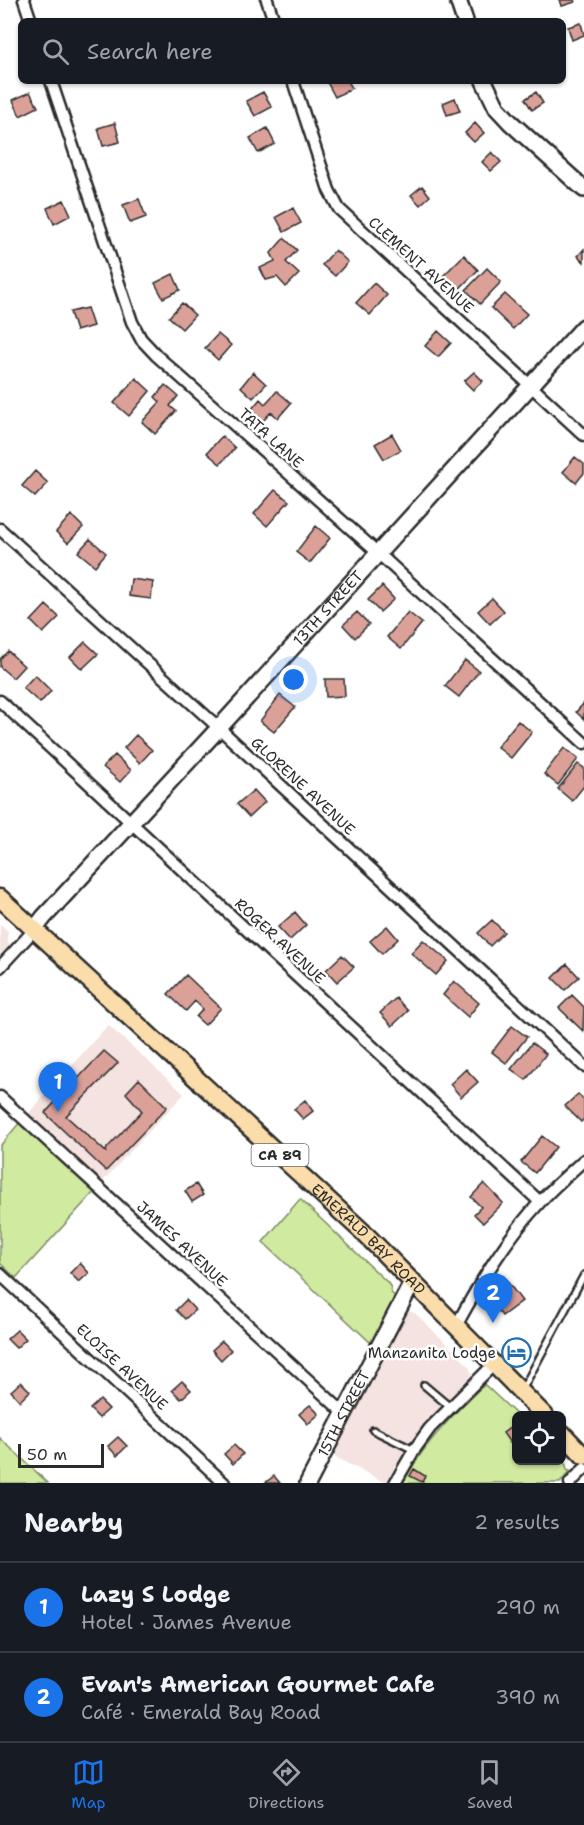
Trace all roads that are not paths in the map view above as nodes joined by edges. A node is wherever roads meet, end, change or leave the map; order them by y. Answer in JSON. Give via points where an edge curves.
{"nodes":[{"id":1,"x":24,"y":0,"type":"edge"},
{"id":2,"x":267,"y":0,"type":"edge"},
{"id":3,"x":458,"y":0,"type":"edge"},
{"id":4,"x":30,"y":18,"type":"edge"},
{"id":5,"x":273,"y":18,"type":"edge"},
{"id":6,"x":464,"y":18,"type":"edge"},
{"id":7,"x":52,"y":84,"type":"edge"},
{"id":8,"x":294,"y":84,"type":"edge"},
{"id":9,"x":485,"y":84,"type":"edge"},
{"id":10,"x":584,"y":189,"type":"edge"},
{"id":11,"x":584,"y":327,"type":"edge"},
{"id":12,"x":530,"y":385,"type":"junction"},
{"id":13,"x":584,"y":435,"type":"edge"},
{"id":14,"x":0,"y":529,"type":"edge"},
{"id":15,"x":378,"y":553,"type":"junction"},
{"id":16,"x":0,"y":701,"type":"edge"},
{"id":17,"x":219,"y":728,"type":"junction"},
{"id":18,"x":584,"y":743,"type":"edge"},
{"id":19,"x":132,"y":824,"type":"junction"},
{"id":20,"x":0,"y":898,"type":"edge"},
{"id":21,"x":34,"y":930,"type":"junction"},
{"id":22,"x":0,"y":966,"type":"edge"},
{"id":23,"x":584,"y":1066,"type":"edge"},
{"id":24,"x":0,"y":1097,"type":"edge"},
{"id":25,"x":584,"y":1160,"type":"edge"},
{"id":26,"x":540,"y":1202,"type":"junction"},
{"id":27,"x":0,"y":1274,"type":"edge"},
{"id":28,"x":584,"y":1275,"type":"edge"},
{"id":29,"x":413,"y":1281,"type":"junction"},
{"id":30,"x":456,"y":1326,"type":"junction"},
{"id":31,"x":494,"y":1364,"type":"junction"},
{"id":32,"x":424,"y":1385,"type":"dead end"},
{"id":33,"x":521,"y":1392,"type":"junction"},
{"id":34,"x":450,"y":1407,"type":"junction"},
{"id":35,"x":540,"y":1411,"type":"edge"},
{"id":36,"x":344,"y":1413,"type":"junction"},
{"id":37,"x":373,"y":1430,"type":"dead end"},
{"id":38,"x":566,"y":1438,"type":"edge"},
{"id":39,"x":414,"y":1450,"type":"junction"},
{"id":40,"x":584,"y":1456,"type":"edge"},
{"id":41,"x":584,"y":1469,"type":"edge"},
{"id":42,"x":224,"y":1483,"type":"edge"},
{"id":43,"x":308,"y":1483,"type":"edge"},
{"id":44,"x":394,"y":1483,"type":"edge"},
{"id":45,"x":570,"y":1483,"type":"edge"}],
"edges":[{"from":1,"to":4,"type":"street"},
{"from":2,"to":5,"type":"street"},
{"from":3,"to":6,"type":"street"},
{"from":7,"to":15,"type":"street","name":"TATA LANE","via":[[141,339]]},
{"from":8,"to":12,"type":"street","name":"CLEMENT AVENUE","via":[[339,209]]},
{"from":9,"to":10,"type":"street","via":[[497,108],[510,122]]},
{"from":11,"to":12,"type":"street","name":"13TH STREET"},
{"from":12,"to":13,"type":"street","name":"CLEMENT AVENUE"},
{"from":12,"to":15,"type":"street","name":"13TH STREET"},
{"from":14,"to":17,"type":"street","name":"GLORENE AVENUE"},
{"from":15,"to":17,"type":"street","name":"13TH STREET"},
{"from":15,"to":18,"type":"street","name":"TATA LANE"},
{"from":16,"to":19,"type":"street","name":"ROGER AVENUE"},
{"from":17,"to":19,"type":"street","name":"13TH STREET"},
{"from":17,"to":23,"type":"street","name":"GLORENE AVENUE"},
{"from":19,"to":21,"type":"street","name":"13TH STREET"},
{"from":19,"to":26,"type":"street","name":"ROGER AVENUE"},
{"from":20,"to":21,"type":"main road","name":"EMERALD BAY ROAD","number":"CA 89"},
{"from":21,"to":22,"type":"street","name":"13TH STREET"},
{"from":21,"to":29,"type":"main road","name":"EMERALD BAY ROAD","number":"CA 89"},
{"from":24,"to":36,"type":"street","name":"JAMES AVENUE"},
{"from":25,"to":26,"type":"street"},
{"from":26,"to":30,"type":"street","via":[[489,1268]]},
{"from":27,"to":42,"type":"street","name":"ELOISE AVENUE"},
{"from":28,"to":33,"type":"lane"},
{"from":29,"to":30,"type":"main road","name":"EMERALD BAY ROAD","number":"CA 89"},
{"from":29,"to":36,"type":"street","name":"15TH STREET"},
{"from":30,"to":31,"type":"main road","name":"EMERALD BAY ROAD","number":"CA 89"},
{"from":31,"to":33,"type":"main road","name":"EMERALD BAY ROAD","number":"CA 89"},
{"from":31,"to":34,"type":"street"},
{"from":32,"to":34,"type":"lane"},
{"from":33,"to":35,"type":"main road","name":"EMERALD BAY ROAD","number":"CA 89"},
{"from":34,"to":39,"type":"street"},
{"from":36,"to":43,"type":"street","name":"15TH STREET"},
{"from":37,"to":39,"type":"lane"},
{"from":38,"to":40,"type":"main road"},
{"from":39,"to":44,"type":"street"},
{"from":41,"to":45,"type":"street"}]}
